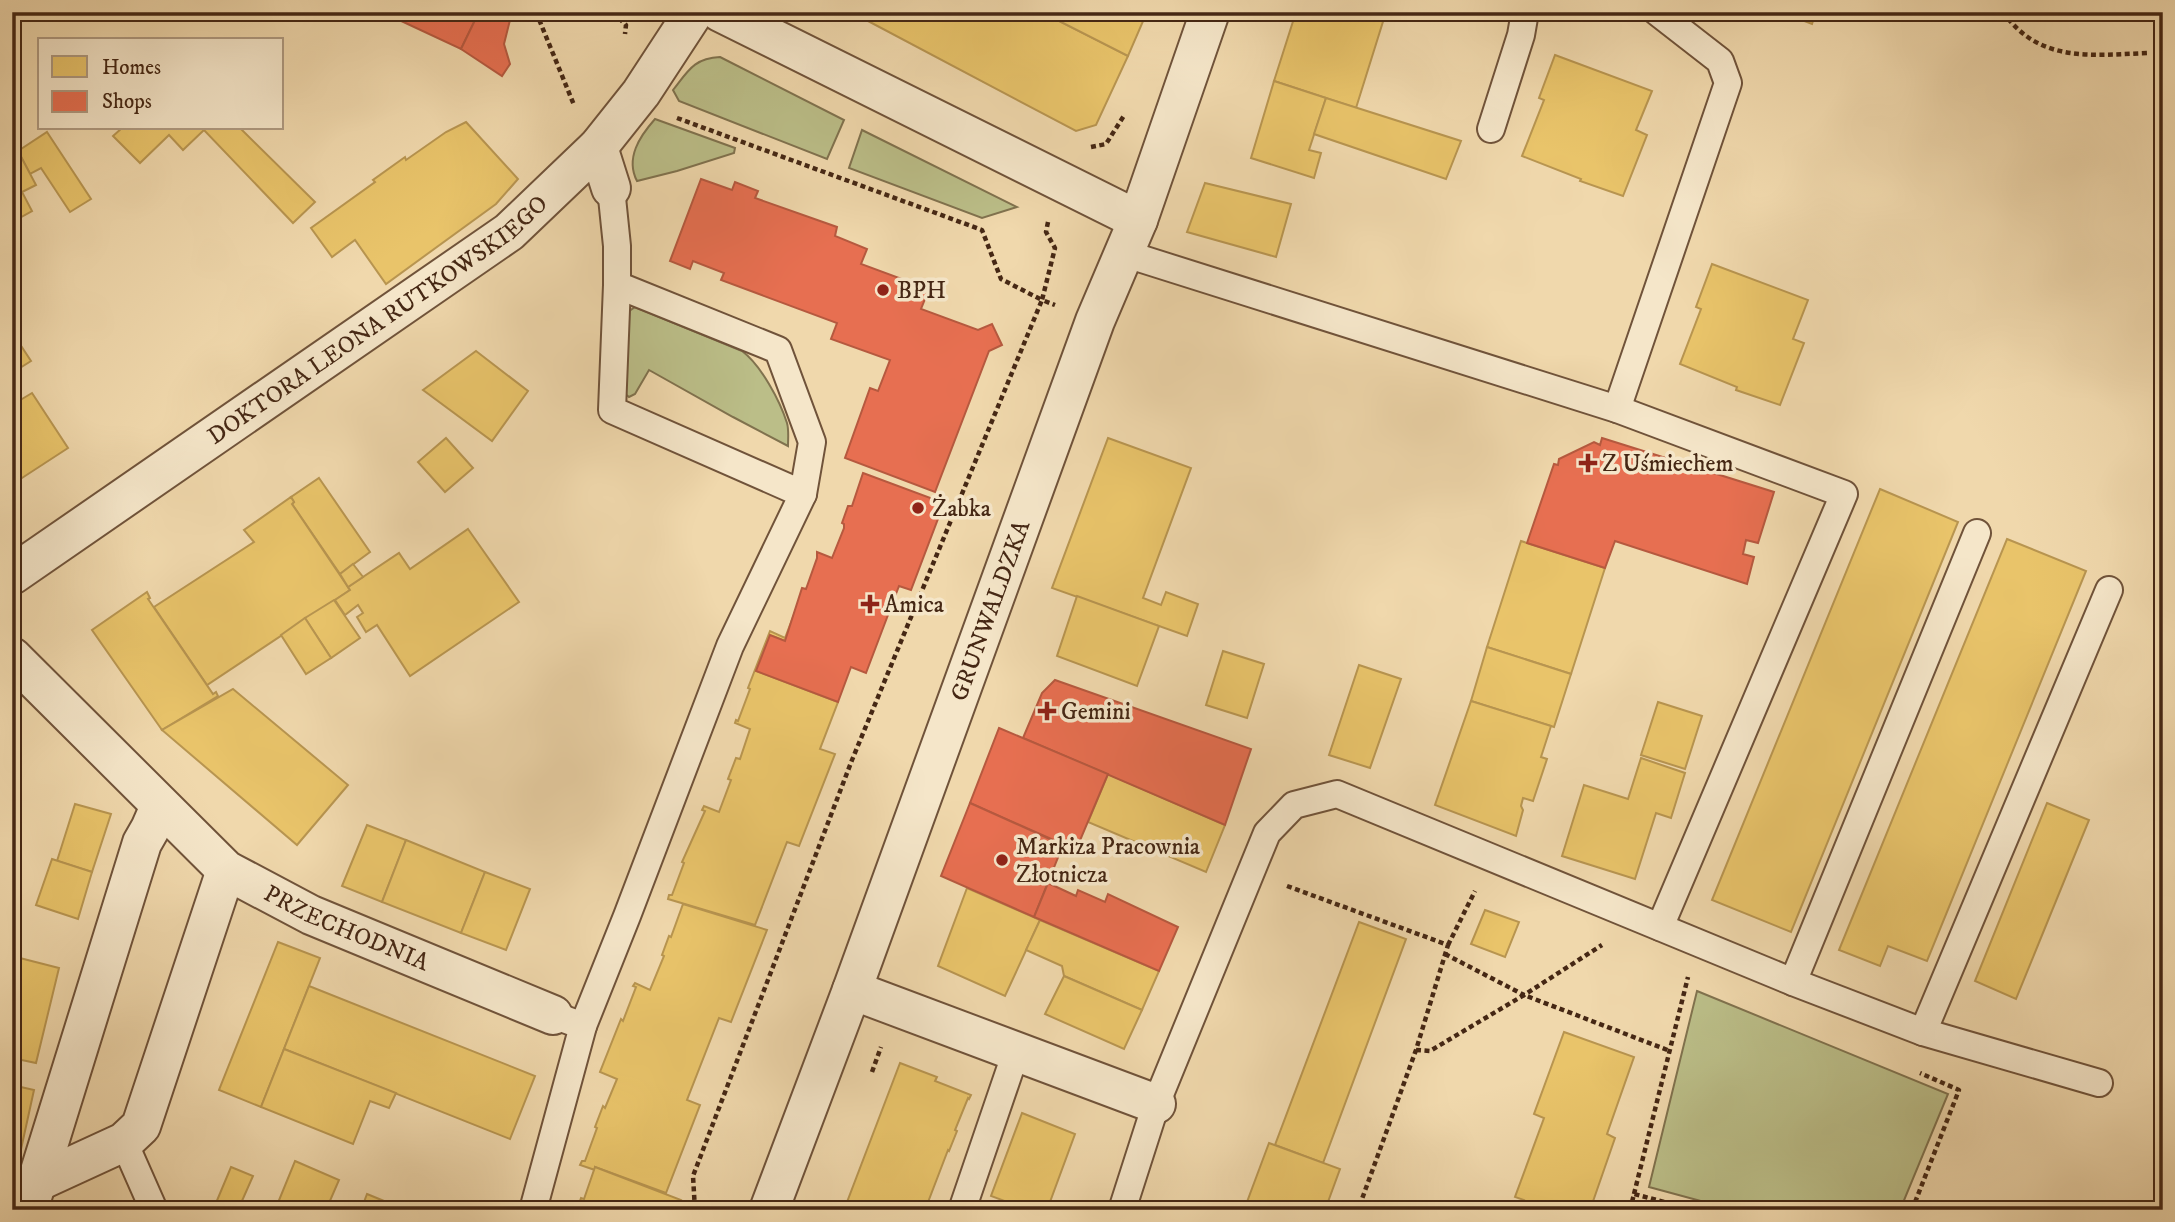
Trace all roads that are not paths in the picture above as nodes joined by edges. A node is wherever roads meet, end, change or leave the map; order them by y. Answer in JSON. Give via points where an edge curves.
{"nodes":[{"id":1,"x":694,"y":12,"type":"edge"},
{"id":2,"x":720,"y":12,"type":"edge"},
{"id":3,"x":1210,"y":12,"type":"edge"},
{"id":4,"x":1525,"y":12,"type":"edge"},
{"id":5,"x":1657,"y":12,"type":"edge"},
{"id":6,"x":1491,"y":129,"type":"dead end"},
{"id":7,"x":598,"y":147,"type":"junction"},
{"id":8,"x":611,"y":188,"type":"joint"},
{"id":9,"x":1130,"y":237,"type":"junction"},
{"id":10,"x":617,"y":285,"type":"junction"},
{"id":11,"x":1617,"y":409,"type":"junction"},
{"id":12,"x":803,"y":494,"type":"junction"},
{"id":13,"x":1977,"y":533,"type":"dead end"},
{"id":14,"x":12,"y":575,"type":"edge"},
{"id":15,"x":2109,"y":590,"type":"dead end"},
{"id":16,"x":12,"y":657,"type":"edge"},
{"id":17,"x":160,"y":806,"type":"junction"},
{"id":18,"x":226,"y":870,"type":"junction"},
{"id":19,"x":1660,"y":928,"type":"junction"},
{"id":20,"x":1793,"y":982,"type":"junction"},
{"id":21,"x":852,"y":990,"type":"junction"},
{"id":22,"x":568,"y":1021,"type":"junction"},
{"id":23,"x":1923,"y":1032,"type":"junction"},
{"id":24,"x":1016,"y":1052,"type":"junction"},
{"id":25,"x":2099,"y":1083,"type":"dead end"},
{"id":26,"x":1156,"y":1104,"type":"junction"},
{"id":27,"x":124,"y":1142,"type":"junction"},
{"id":28,"x":33,"y":1196,"type":"edge"},
{"id":29,"x":154,"y":1210,"type":"edge"},
{"id":30,"x":533,"y":1210,"type":"edge"},
{"id":31,"x":769,"y":1210,"type":"edge"},
{"id":32,"x":962,"y":1210,"type":"edge"},
{"id":33,"x":1122,"y":1210,"type":"edge"}],
"edges":[{"from":1,"to":7,"type":"street","name":"DOKTORA LEONA RUTKOWSKIEGO","via":[[641,93]]},
{"from":2,"to":9,"type":"street"},
{"from":3,"to":9,"type":"street","name":"GRUNWALDZKA"},
{"from":4,"to":6,"type":"lane"},
{"from":5,"to":11,"type":"lane","via":[[1720,61],[1728,83]]},
{"from":7,"to":8,"type":"street"},
{"from":7,"to":14,"type":"street","name":"DOKTORA LEONA RUTKOWSKIEGO","via":[[509,232]]},
{"from":8,"to":10,"type":"lane"},
{"from":9,"to":11,"type":"lane"},
{"from":9,"to":21,"type":"street","name":"GRUNWALDZKA","via":[[1095,321]]},
{"from":10,"to":12,"type":"lane","via":[[778,350],[813,442]]},
{"from":10,"to":12,"type":"lane","via":[[612,410]]},
{"from":11,"to":19,"type":"lane","via":[[1844,494]]},
{"from":12,"to":22,"type":"lane","via":[[730,646],[627,916]]},
{"from":13,"to":20,"type":"lane"},
{"from":15,"to":23,"type":"lane"},
{"from":16,"to":17,"type":"street","name":"PRZECHODNIA"},
{"from":17,"to":18,"type":"street","name":"PRZECHODNIA"},
{"from":17,"to":28,"type":"street","via":[[142,843]]},
{"from":18,"to":22,"type":"street","name":"PRZECHODNIA","via":[[311,915]]},
{"from":18,"to":27,"type":"street","via":[[141,1126]]},
{"from":19,"to":20,"type":"lane"},
{"from":19,"to":26,"type":"lane","via":[[1337,794],[1294,805],[1267,833]]},
{"from":20,"to":23,"type":"lane"},
{"from":21,"to":24,"type":"street"},
{"from":21,"to":31,"type":"street","name":"GRUNWALDZKA"},
{"from":22,"to":30,"type":"lane"},
{"from":23,"to":25,"type":"lane"},
{"from":24,"to":26,"type":"street"},
{"from":24,"to":32,"type":"lane"},
{"from":26,"to":33,"type":"lane"},
{"from":27,"to":28,"type":"street"},
{"from":27,"to":29,"type":"lane"}]}
